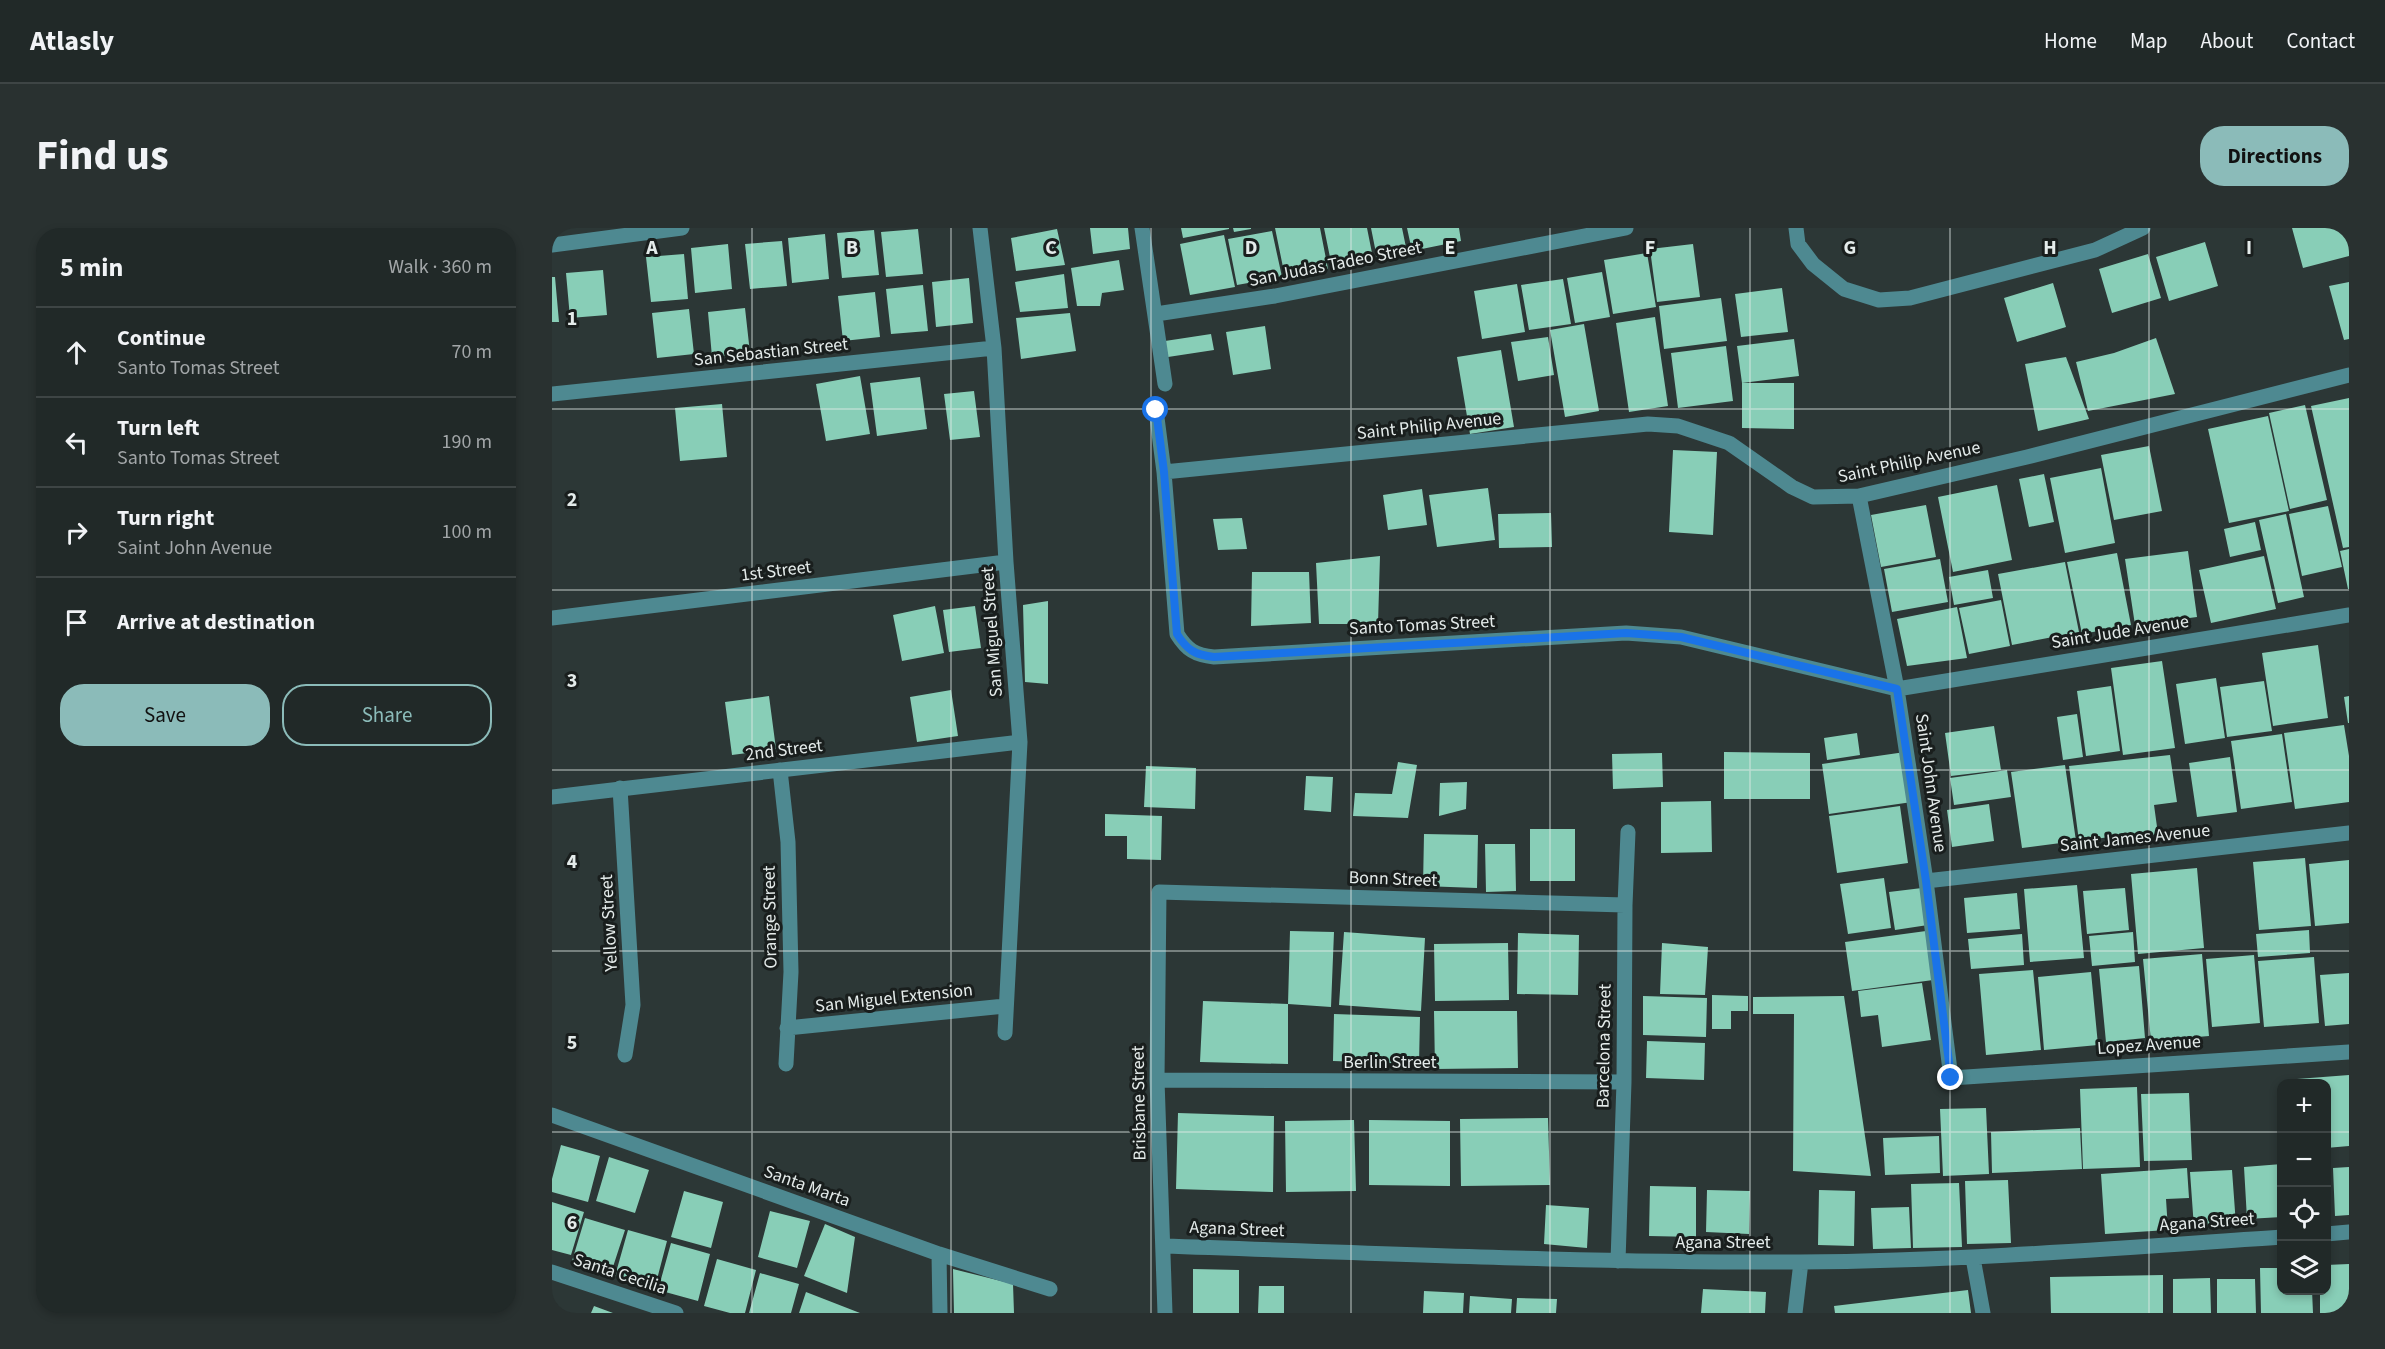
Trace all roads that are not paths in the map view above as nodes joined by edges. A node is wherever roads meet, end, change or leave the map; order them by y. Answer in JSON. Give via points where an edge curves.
{"nodes":[{"id":1,"x":682,"y":228,"type":"edge"},
{"id":2,"x":980,"y":228,"type":"edge"},
{"id":3,"x":1142,"y":228,"type":"edge"},
{"id":4,"x":1626,"y":228,"type":"edge"},
{"id":5,"x":1796,"y":228,"type":"edge"},
{"id":6,"x":2143,"y":228,"type":"edge"},
{"id":7,"x":552,"y":245,"type":"edge"},
{"id":8,"x":1156,"y":314,"type":"junction"},
{"id":9,"x":994,"y":348,"type":"junction"},
{"id":10,"x":2349,"y":375,"type":"edge"},
{"id":11,"x":1166,"y":384,"type":"dead end"},
{"id":12,"x":552,"y":394,"type":"edge"},
{"id":13,"x":1156,"y":410,"type":"dead end"},
{"id":14,"x":1164,"y":472,"type":"junction"},
{"id":15,"x":1859,"y":496,"type":"junction"},
{"id":16,"x":1006,"y":561,"type":"junction"},
{"id":17,"x":2349,"y":615,"type":"edge"},
{"id":18,"x":552,"y":618,"type":"edge"},
{"id":19,"x":1897,"y":689,"type":"junction"},
{"id":20,"x":1020,"y":742,"type":"junction"},
{"id":21,"x":780,"y":770,"type":"junction"},
{"id":22,"x":620,"y":788,"type":"junction"},
{"id":23,"x":552,"y":797,"type":"edge"},
{"id":24,"x":1628,"y":832,"type":"dead end"},
{"id":25,"x":2349,"y":833,"type":"edge"},
{"id":26,"x":1926,"y":881,"type":"junction"},
{"id":27,"x":1159,"y":892,"type":"joint"},
{"id":28,"x":1625,"y":905,"type":"junction"},
{"id":29,"x":1005,"y":1006,"type":"junction"},
{"id":30,"x":787,"y":1028,"type":"junction"},
{"id":31,"x":1005,"y":1033,"type":"dead end"},
{"id":32,"x":2349,"y":1052,"type":"edge"},
{"id":33,"x":626,"y":1055,"type":"dead end"},
{"id":34,"x":786,"y":1064,"type":"dead end"},
{"id":35,"x":1951,"y":1078,"type":"joint"},
{"id":36,"x":1157,"y":1080,"type":"junction"},
{"id":37,"x":1623,"y":1083,"type":"junction"},
{"id":38,"x":552,"y":1115,"type":"edge"},
{"id":39,"x":2349,"y":1232,"type":"edge"},
{"id":40,"x":2331,"y":1234,"type":"edge"},
{"id":41,"x":2277,"y":1237,"type":"edge"},
{"id":42,"x":1163,"y":1246,"type":"junction"},
{"id":43,"x":939,"y":1254,"type":"junction"},
{"id":44,"x":1973,"y":1258,"type":"junction"},
{"id":45,"x":1618,"y":1261,"type":"junction"},
{"id":46,"x":1801,"y":1262,"type":"junction"},
{"id":47,"x":552,"y":1272,"type":"edge"},
{"id":48,"x":1050,"y":1289,"type":"dead end"},
{"id":49,"x":676,"y":1313,"type":"edge"},
{"id":50,"x":940,"y":1313,"type":"edge"},
{"id":51,"x":1165,"y":1313,"type":"edge"},
{"id":52,"x":1795,"y":1313,"type":"edge"},
{"id":53,"x":1983,"y":1313,"type":"edge"}],
"edges":[{"from":1,"to":7,"type":"street"},
{"from":2,"to":9,"type":"street","name":"San Miguel Street"},
{"from":3,"to":8,"type":"street"},
{"from":4,"to":8,"type":"street","name":"San Judas Tadeo Street","via":[[1275,296]]},
{"from":5,"to":6,"type":"street","via":[[1798,244],[1813,264],[1844,289],[1879,300],[1910,298],[2095,250]]},
{"from":8,"to":11,"type":"street"},
{"from":9,"to":12,"type":"street","name":"San Sebastian Street"},
{"from":9,"to":16,"type":"street","name":"San Miguel Street"},
{"from":10,"to":15,"type":"street","name":"Saint Philip Avenue"},
{"from":13,"to":14,"type":"street","name":"Santo Tomas Street"},
{"from":14,"to":15,"type":"street","name":"Saint Philip Avenue","via":[[1648,424],[1678,426],[1729,443],[1813,497]]},
{"from":14,"to":19,"type":"street","name":"Santo Tomas Street","via":[[1177,634],[1185,647],[1199,655],[1626,633],[1681,637]]},
{"from":15,"to":19,"type":"street","name":"Saint John Avenue"},
{"from":16,"to":18,"type":"street","name":"1st Street"},
{"from":16,"to":20,"type":"street","name":"San Miguel Street"},
{"from":17,"to":19,"type":"street","name":"Saint Jude Avenue"},
{"from":19,"to":26,"type":"street","name":"Saint John Avenue"},
{"from":20,"to":21,"type":"street","name":"2nd Street"},
{"from":20,"to":29,"type":"street","name":"San Miguel Street"},
{"from":21,"to":22,"type":"street","name":"2nd Street"},
{"from":21,"to":30,"type":"street","name":"Orange Street","via":[[788,842],[791,972]]},
{"from":22,"to":23,"type":"street","name":"2nd Street"},
{"from":22,"to":33,"type":"street","name":"Yellow Street","via":[[633,1005]]},
{"from":24,"to":28,"type":"street","name":"Barcelona Street"},
{"from":25,"to":26,"type":"street","name":"Saint James Avenue"},
{"from":26,"to":35,"type":"street","name":"Saint John Avenue"},
{"from":27,"to":28,"type":"street","name":"Bonn Street"},
{"from":27,"to":36,"type":"street","name":"Brisbane Street"},
{"from":28,"to":37,"type":"street","name":"Barcelona Street"},
{"from":29,"to":30,"type":"street","name":"San Miguel Extension"},
{"from":29,"to":31,"type":"street","name":"San Miguel Street"},
{"from":30,"to":34,"type":"street","name":"Orange Street"},
{"from":32,"to":35,"type":"street","name":"Lopez Avenue"},
{"from":36,"to":37,"type":"street","name":"Berlin Street"},
{"from":36,"to":42,"type":"street","name":"Brisbane Street"},
{"from":37,"to":45,"type":"street","name":"Barcelona Street"},
{"from":38,"to":43,"type":"street","name":"Santa Marta"},
{"from":39,"to":40,"type":"street"},
{"from":41,"to":44,"type":"street","name":"Agana Street"},
{"from":42,"to":45,"type":"street","name":"Agana Street"},
{"from":42,"to":51,"type":"street","name":"Brisbane Street"},
{"from":43,"to":48,"type":"street","name":"Santa Marta"},
{"from":43,"to":50,"type":"street"},
{"from":44,"to":46,"type":"street","name":"Agana Street"},
{"from":44,"to":53,"type":"street"},
{"from":45,"to":46,"type":"street","name":"Agana Street"},
{"from":46,"to":52,"type":"street"},
{"from":47,"to":49,"type":"street","name":"Santa Cecilia"}]}
